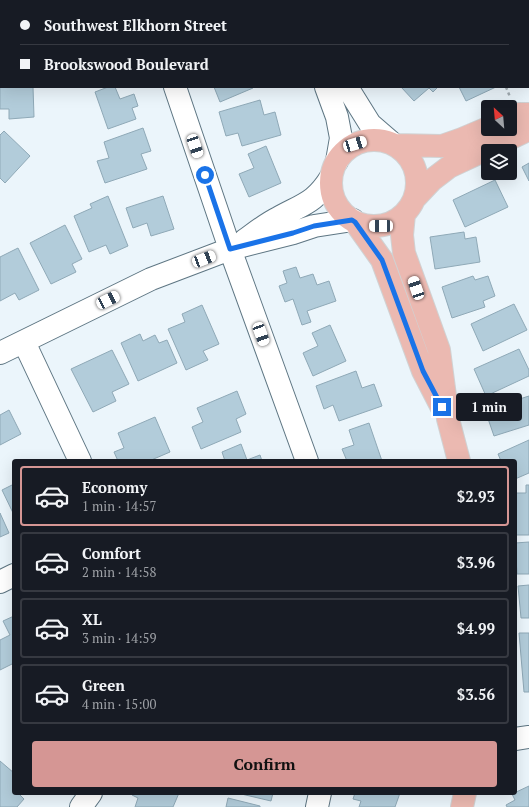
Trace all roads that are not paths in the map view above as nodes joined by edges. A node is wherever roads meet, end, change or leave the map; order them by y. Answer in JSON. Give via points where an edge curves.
{"nodes":[{"id":1,"x":175,"y":88,"type":"edge"},
{"id":2,"x":326,"y":88,"type":"edge"},
{"id":3,"x":348,"y":88,"type":"edge"},
{"id":4,"x":517,"y":113,"type":"edge"},
{"id":5,"x":529,"y":114,"type":"edge"},
{"id":6,"x":529,"y":127,"type":"edge"},
{"id":7,"x":481,"y":131,"type":"edge"},
{"id":8,"x":394,"y":144,"type":"junction"},
{"id":9,"x":334,"y":169,"type":"junction"},
{"id":10,"x":410,"y":206,"type":"junction"},
{"id":11,"x":354,"y":221,"type":"junction"},
{"id":12,"x":230,"y":249,"type":"junction"},
{"id":13,"x":24,"y":342,"type":"junction"},
{"id":14,"x":0,"y":353,"type":"edge"},
{"id":15,"x":448,"y":419,"type":"junction"},
{"id":16,"x":79,"y":459,"type":"edge"},
{"id":17,"x":306,"y":459,"type":"edge"},
{"id":18,"x":458,"y":459,"type":"edge"},
{"id":19,"x":12,"y":576,"type":"edge"},
{"id":20,"x":0,"y":582,"type":"edge"},
{"id":21,"x":529,"y":737,"type":"edge"},
{"id":22,"x":517,"y":739,"type":"edge"},
{"id":23,"x":90,"y":795,"type":"edge"},
{"id":24,"x":319,"y":795,"type":"edge"},
{"id":25,"x":465,"y":795,"type":"edge"},
{"id":26,"x":81,"y":807,"type":"edge"},
{"id":27,"x":316,"y":807,"type":"edge"},
{"id":28,"x":462,"y":807,"type":"edge"}],
"edges":[{"from":1,"to":12,"type":"street"},
{"from":2,"to":9,"type":"street","via":[[337,117],[340,138]]},
{"from":3,"to":8,"type":"street","via":[[370,124]]},
{"from":4,"to":5,"type":"main road"},
{"from":6,"to":10,"type":"main road","via":[[526,131],[449,166],[432,180]]},
{"from":7,"to":8,"type":"main road","via":[[442,146]]},
{"from":8,"to":9,"type":"main road","via":[[380,140],[355,144],[345,151]]},
{"from":8,"to":10,"type":"main road","via":[[411,160],[416,172],[417,185]]},
{"from":9,"to":11,"type":"main road","via":[[331,191],[336,204]]},
{"from":9,"to":12,"type":"street","via":[[316,197]]},
{"from":10,"to":11,"type":"main road","via":[[394,221],[381,226],[368,226]]},
{"from":10,"to":15,"type":"main road","via":[[402,235],[404,253],[439,350]]},
{"from":11,"to":12,"type":"street","via":[[314,226]]},
{"from":11,"to":15,"type":"main road","via":[[382,260],[423,371]]},
{"from":12,"to":13,"type":"street","via":[[151,279]]},
{"from":12,"to":17,"type":"street"},
{"from":13,"to":14,"type":"street"},
{"from":13,"to":16,"type":"street"},
{"from":15,"to":18,"type":"main road"},
{"from":19,"to":20,"type":"street"},
{"from":21,"to":22,"type":"street"},
{"from":23,"to":26,"type":"street"},
{"from":24,"to":27,"type":"street"},
{"from":25,"to":28,"type":"main road"}]}
